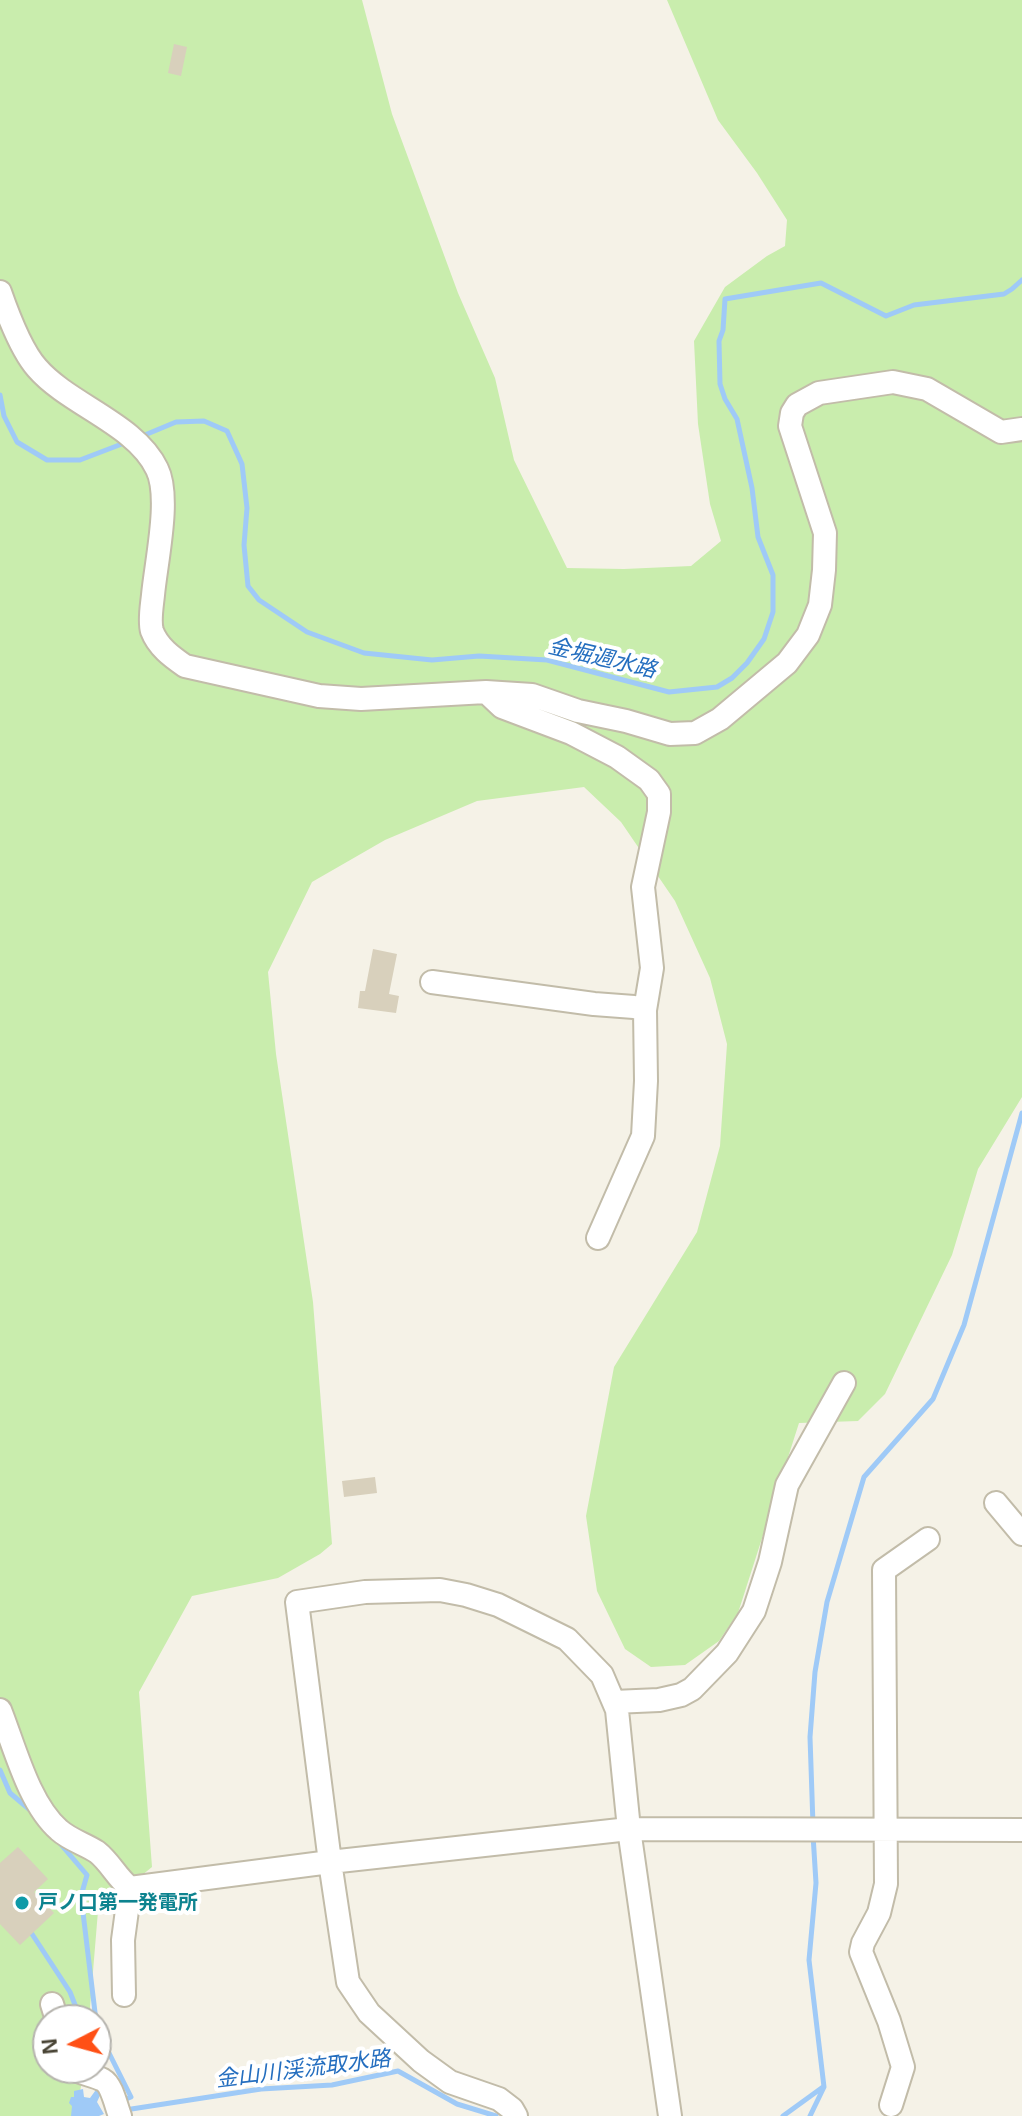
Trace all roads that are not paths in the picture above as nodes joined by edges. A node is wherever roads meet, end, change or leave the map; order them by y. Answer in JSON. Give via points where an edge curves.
{"nodes":[{"id":1,"x":0,"y":292,"type":"edge"},
{"id":2,"x":1022,"y":429,"type":"edge"},
{"id":3,"x":486,"y":692,"type":"junction"},
{"id":4,"x":432,"y":982,"type":"dead end"},
{"id":5,"x":645,"y":1010,"type":"junction"},
{"id":6,"x":598,"y":1238,"type":"dead end"},
{"id":7,"x":844,"y":1383,"type":"dead end"},
{"id":8,"x":996,"y":1503,"type":"dead end"},
{"id":9,"x":1022,"y":1534,"type":"edge"},
{"id":10,"x":928,"y":1539,"type":"dead end"},
{"id":11,"x":614,"y":1702,"type":"junction"},
{"id":12,"x":0,"y":1710,"type":"edge"},
{"id":13,"x":629,"y":1829,"type":"junction"},
{"id":14,"x":886,"y":1830,"type":"junction"},
{"id":15,"x":1022,"y":1830,"type":"edge"},
{"id":16,"x":330,"y":1862,"type":"junction"},
{"id":17,"x":130,"y":1888,"type":"junction"},
{"id":18,"x":124,"y":1995,"type":"dead end"},
{"id":19,"x":108,"y":2084,"type":"edge"},
{"id":20,"x":891,"y":2105,"type":"dead end"},
{"id":21,"x":120,"y":2116,"type":"edge"},
{"id":22,"x":516,"y":2116,"type":"edge"},
{"id":23,"x":670,"y":2116,"type":"edge"}],
"edges":[{"from":1,"to":3,"type":"street","via":[[38,369],[122,429],[158,470],[164,505],[151,608],[152,630],[166,653],[185,666],[319,696],[361,699]]},
{"from":2,"to":3,"type":"street","via":[[1001,432],[927,389],[893,382],[819,393],[797,405],[790,426],[825,533],[820,605],[808,635],[787,663],[695,733],[670,734],[532,695]]},
{"from":3,"to":5,"type":"street","via":[[502,707],[617,757],[659,794],[643,887],[652,968]]},
{"from":4,"to":5,"type":"street"},
{"from":5,"to":6,"type":"street","via":[[643,1136]]},
{"from":7,"to":11,"type":"street","via":[[787,1485],[754,1611],[727,1653],[681,1695]]},
{"from":8,"to":9,"type":"street"},
{"from":10,"to":14,"type":"street","via":[[884,1570]]},
{"from":11,"to":13,"type":"street"},
{"from":11,"to":16,"type":"street","via":[[602,1675],[567,1639],[498,1605],[440,1590],[365,1592],[297,1602]]},
{"from":12,"to":17,"type":"street","via":[[43,1814],[99,1853]]},
{"from":13,"to":14,"type":"street"},
{"from":13,"to":16,"type":"street"},
{"from":13,"to":23,"type":"street"},
{"from":14,"to":15,"type":"street"},
{"from":14,"to":20,"type":"street","via":[[886,1884],[861,1952],[903,2067]]},
{"from":16,"to":17,"type":"street"},
{"from":16,"to":22,"type":"street","via":[[348,1982],[369,2013],[450,2082],[499,2099]]},
{"from":17,"to":18,"type":"street","via":[[123,1940]]},
{"from":19,"to":21,"type":"street"}]}
